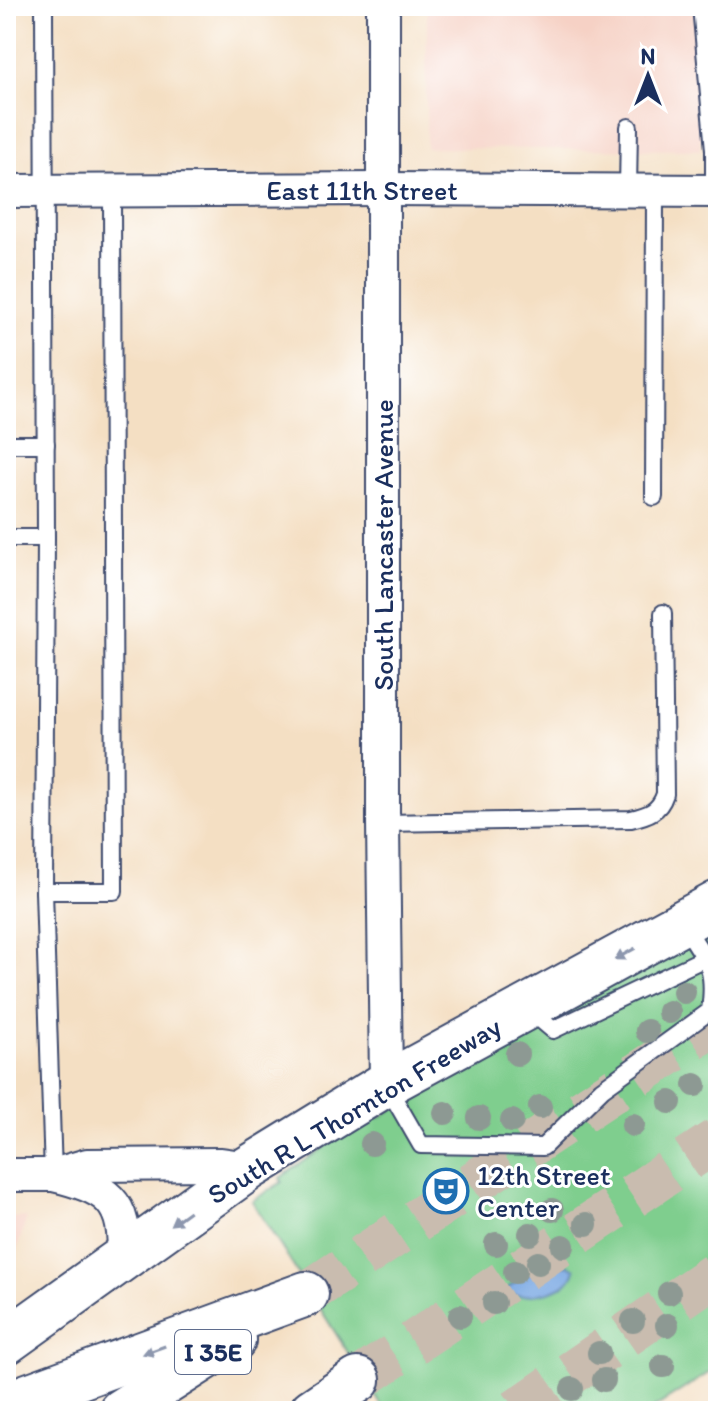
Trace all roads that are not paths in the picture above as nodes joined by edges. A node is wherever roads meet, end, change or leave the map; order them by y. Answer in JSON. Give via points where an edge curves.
{"nodes":[{"id":1,"x":44,"y":6,"type":"edge"},
{"id":2,"x":383,"y":6,"type":"edge"},
{"id":3,"x":701,"y":6,"type":"edge"},
{"id":4,"x":629,"y":127,"type":"dead end"},
{"id":5,"x":384,"y":189,"type":"junction"},
{"id":6,"x":6,"y":191,"type":"edge"},
{"id":7,"x":43,"y":191,"type":"junction"},
{"id":8,"x":112,"y":191,"type":"junction"},
{"id":9,"x":716,"y":191,"type":"edge"},
{"id":10,"x":642,"y":192,"type":"junction"},
{"id":11,"x":6,"y":444,"type":"edge"},
{"id":12,"x":46,"y":444,"type":"junction"},
{"id":13,"x":654,"y":497,"type":"dead end"},
{"id":14,"x":6,"y":538,"type":"edge"},
{"id":15,"x":46,"y":538,"type":"junction"},
{"id":16,"x":663,"y":613,"type":"dead end"},
{"id":17,"x":383,"y":823,"type":"junction"},
{"id":18,"x":44,"y":891,"type":"junction"},
{"id":19,"x":702,"y":928,"type":"edge"},
{"id":20,"x":386,"y":1084,"type":"junction"},
{"id":21,"x":249,"y":1168,"type":"junction"},
{"id":22,"x":6,"y":1175,"type":"edge"},
{"id":23,"x":53,"y":1175,"type":"junction"},
{"id":24,"x":123,"y":1258,"type":"junction"},
{"id":25,"x":6,"y":1342,"type":"edge"},
{"id":26,"x":358,"y":1380,"type":"tunnel mouth"},
{"id":27,"x":6,"y":1404,"type":"edge"},
{"id":28,"x":121,"y":1411,"type":"edge"},
{"id":29,"x":312,"y":1411,"type":"edge"}],
"edges":[{"from":1,"to":7,"type":"lane"},
{"from":2,"to":5,"type":"street","name":"South Lancaster Avenue"},
{"from":3,"to":9,"type":"lane"},
{"from":4,"to":10,"type":"lane"},
{"from":5,"to":8,"type":"street","name":"East 11th Street"},
{"from":5,"to":10,"type":"street","name":"East 11th Street"},
{"from":5,"to":17,"type":"street","name":"South Lancaster Avenue"},
{"from":6,"to":7,"type":"street","name":"East 11th Street"},
{"from":7,"to":8,"type":"street","name":"East 11th Street"},
{"from":7,"to":12,"type":"lane"},
{"from":8,"to":18,"type":"lane","via":[[114,891]]},
{"from":9,"to":10,"type":"street","name":"East 11th Street"},
{"from":10,"to":13,"type":"lane"},
{"from":11,"to":12,"type":"lane"},
{"from":12,"to":15,"type":"lane"},
{"from":14,"to":15,"type":"lane"},
{"from":15,"to":18,"type":"lane"},
{"from":16,"to":17,"type":"lane","via":[[665,794],[653,813],[631,819]]},
{"from":17,"to":20,"type":"street","name":"South Lancaster Avenue"},
{"from":18,"to":23,"type":"lane"},
{"from":19,"to":20,"type":"main road","name":"South R L Thornton Freeway","via":[[526,1008]]},
{"from":19,"to":20,"type":"lane","via":[[714,980],[710,1011],[602,1089],[543,1147],[421,1145]]},
{"from":20,"to":21,"type":"main road","name":"South R L Thornton Freeway"},
{"from":21,"to":23,"type":"street","via":[[87,1165]]},
{"from":21,"to":24,"type":"main road","name":"South R L Thornton Freeway","one_way":true},
{"from":22,"to":23,"type":"street"},
{"from":23,"to":24,"type":"street","via":[[84,1182],[113,1200],[121,1215]]},
{"from":24,"to":25,"type":"main road","name":"South R L Thornton Freeway"},
{"from":26,"to":29,"type":"main road"},
{"from":28,"to":27,"type":"main road","number":"I 35E","one_way":true,"via":[[306,1294]]}]}
